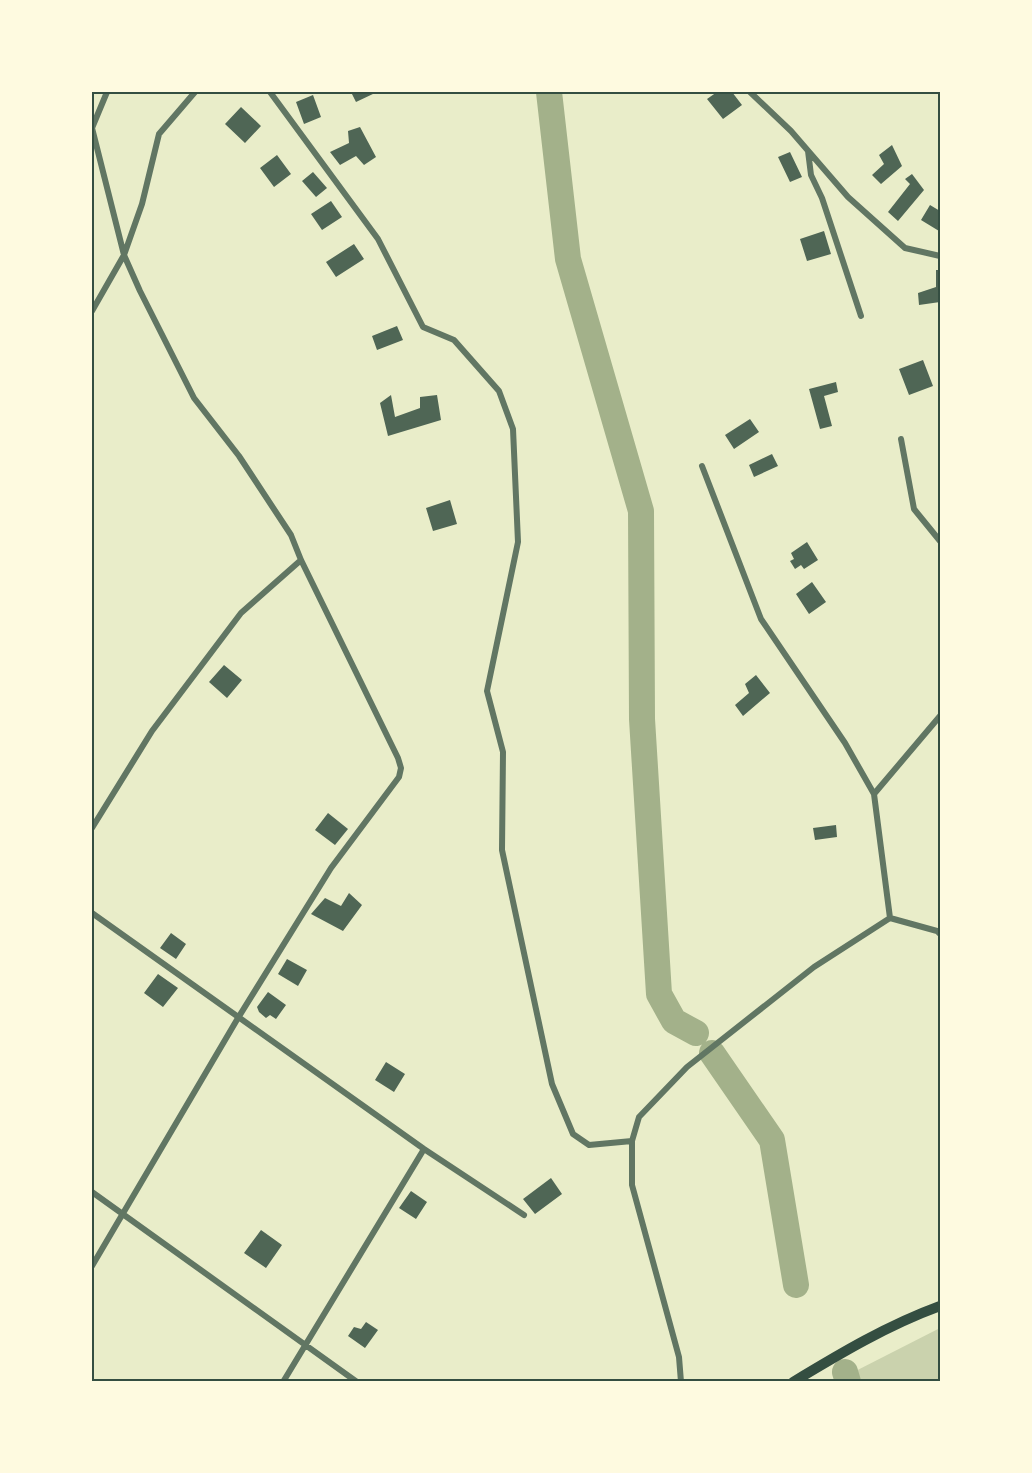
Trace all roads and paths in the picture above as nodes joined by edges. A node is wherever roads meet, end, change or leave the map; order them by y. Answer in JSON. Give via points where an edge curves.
{"nodes":[{"id":1,"x":107,"y":92,"type":"edge"},
{"id":2,"x":195,"y":92,"type":"edge"},
{"id":3,"x":270,"y":92,"type":"edge"},
{"id":4,"x":750,"y":92,"type":"edge"},
{"id":5,"x":92,"y":128,"type":"edge"},
{"id":6,"x":808,"y":150,"type":"junction"},
{"id":7,"x":124,"y":255,"type":"junction"},
{"id":8,"x":940,"y":256,"type":"edge"},
{"id":9,"x":92,"y":311,"type":"edge"},
{"id":10,"x":861,"y":316,"type":"dead end"},
{"id":11,"x":902,"y":439,"type":"dead end"},
{"id":12,"x":702,"y":466,"type":"dead end"},
{"id":13,"x":940,"y":541,"type":"edge"},
{"id":14,"x":301,"y":560,"type":"junction"},
{"id":15,"x":940,"y":716,"type":"edge"},
{"id":16,"x":874,"y":794,"type":"junction"},
{"id":17,"x":92,"y":828,"type":"edge"},
{"id":18,"x":92,"y":913,"type":"edge"},
{"id":19,"x":890,"y":918,"type":"junction"},
{"id":20,"x":940,"y":934,"type":"edge"},
{"id":21,"x":238,"y":1018,"type":"junction"},
{"id":22,"x":632,"y":1141,"type":"junction"},
{"id":23,"x":424,"y":1149,"type":"junction"},
{"id":24,"x":92,"y":1192,"type":"edge"},
{"id":25,"x":124,"y":1214,"type":"junction"},
{"id":26,"x":525,"y":1215,"type":"dead end"},
{"id":27,"x":92,"y":1266,"type":"edge"},
{"id":28,"x":940,"y":1306,"type":"edge"},
{"id":29,"x":305,"y":1346,"type":"junction"},
{"id":30,"x":283,"y":1382,"type":"edge"},
{"id":31,"x":357,"y":1382,"type":"edge"},
{"id":32,"x":681,"y":1382,"type":"edge"},
{"id":33,"x":793,"y":1382,"type":"edge"}],
"edges":[{"from":1,"to":5,"type":"street"},
{"from":2,"to":7,"type":"street","via":[[159,134],[142,204]]},
{"from":3,"to":22,"type":"street","via":[[378,240],[423,327],[454,340],[499,391],[513,429],[518,542],[487,691],[503,752],[502,850],[552,1084],[573,1134],[588,1145]]},
{"from":4,"to":6,"type":"street"},
{"from":5,"to":7,"type":"street"},
{"from":6,"to":8,"type":"street","via":[[848,197],[905,248]]},
{"from":6,"to":10,"type":"street","via":[[811,175]]},
{"from":7,"to":9,"type":"street"},
{"from":7,"to":14,"type":"street","via":[[194,398],[239,456],[291,535]]},
{"from":11,"to":13,"type":"street","via":[[914,509]]},
{"from":12,"to":16,"type":"street","via":[[761,619],[845,743]]},
{"from":14,"to":17,"type":"street","via":[[241,613],[152,731]]},
{"from":14,"to":21,"type":"street","via":[[401,768],[399,777],[331,868]]},
{"from":15,"to":16,"type":"street"},
{"from":16,"to":19,"type":"street"},
{"from":18,"to":21,"type":"street"},
{"from":19,"to":20,"type":"street"},
{"from":19,"to":22,"type":"street","via":[[814,967],[687,1067],[639,1117]]},
{"from":21,"to":23,"type":"street"},
{"from":21,"to":25,"type":"street"},
{"from":22,"to":32,"type":"street","via":[[632,1185],[679,1357]]},
{"from":23,"to":26,"type":"street"},
{"from":23,"to":29,"type":"street"},
{"from":24,"to":25,"type":"street"},
{"from":25,"to":27,"type":"street"},
{"from":25,"to":29,"type":"street"},
{"from":28,"to":33,"type":"main road","via":[[910,1317]]},
{"from":29,"to":30,"type":"street"},
{"from":29,"to":31,"type":"street"}]}
